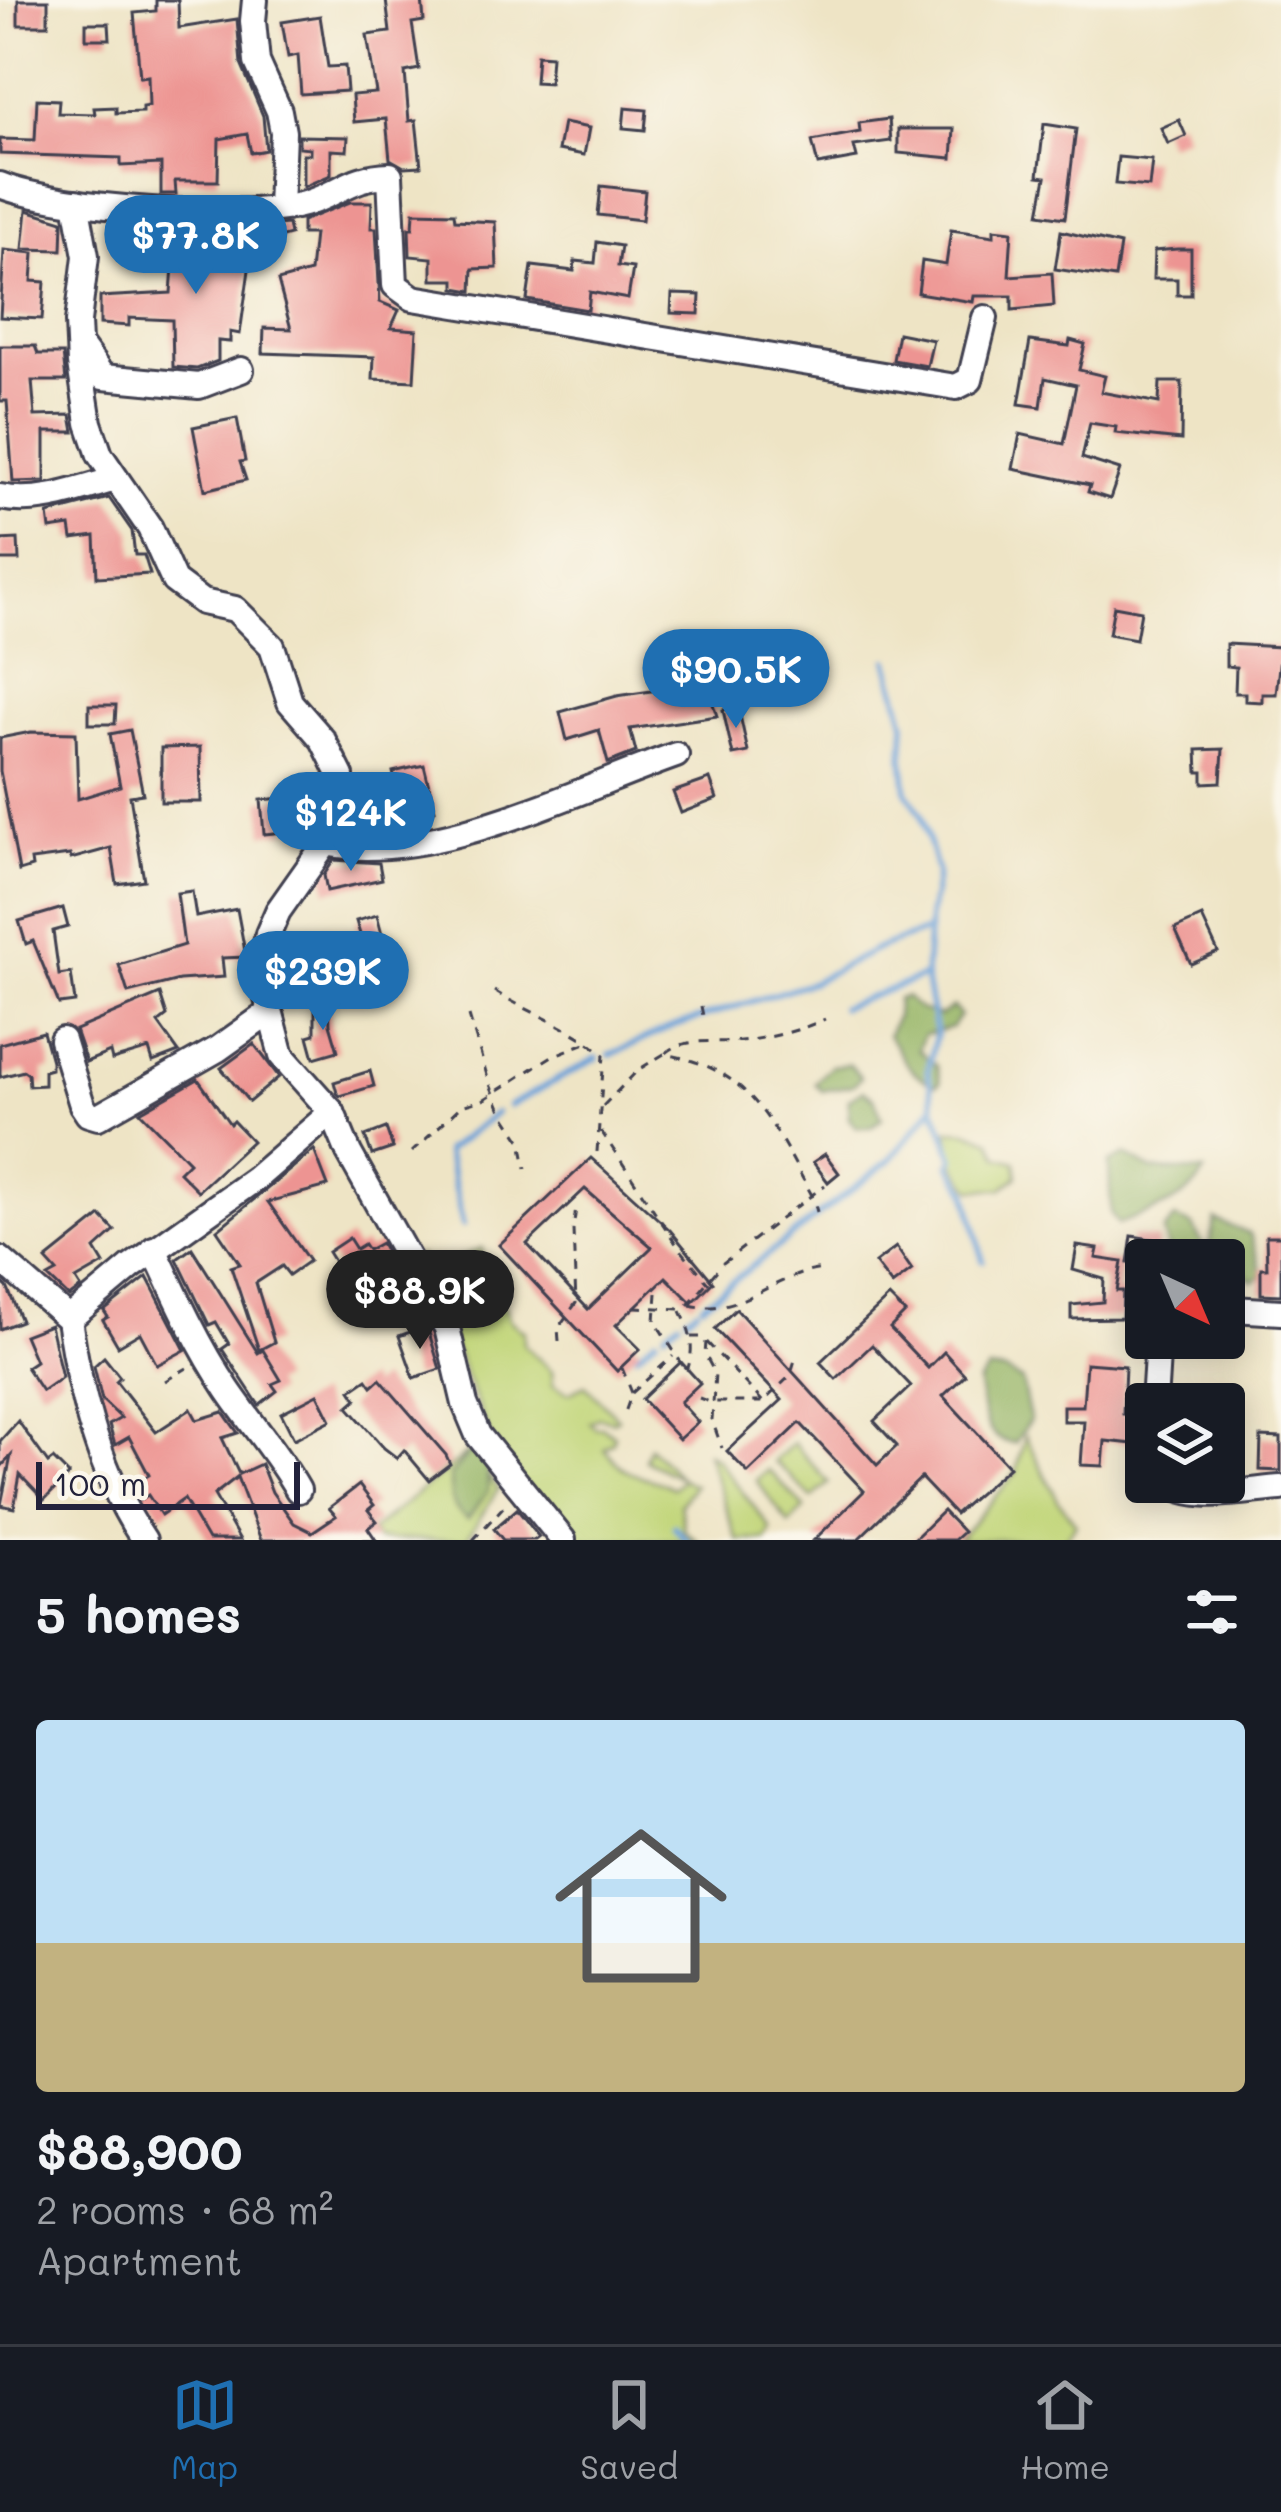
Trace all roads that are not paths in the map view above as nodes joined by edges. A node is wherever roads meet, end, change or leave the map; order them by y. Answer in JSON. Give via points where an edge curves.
{"nodes":[{"id":1,"x":256,"y":0,"type":"edge"},
{"id":2,"x":0,"y":185,"type":"edge"},
{"id":3,"x":76,"y":202,"type":"junction"},
{"id":4,"x":280,"y":208,"type":"junction"},
{"id":5,"x":985,"y":318,"type":"dead end"},
{"id":6,"x":79,"y":343,"type":"junction"},
{"id":7,"x":241,"y":370,"type":"dead end"},
{"id":8,"x":115,"y":479,"type":"junction"},
{"id":9,"x":0,"y":497,"type":"edge"},
{"id":10,"x":676,"y":755,"type":"dead end"},
{"id":11,"x":326,"y":843,"type":"junction"},
{"id":12,"x":270,"y":1012,"type":"junction"},
{"id":13,"x":62,"y":1040,"type":"dead end"},
{"id":14,"x":332,"y":1112,"type":"junction"},
{"id":15,"x":154,"y":1249,"type":"junction"},
{"id":16,"x":0,"y":1259,"type":"edge"},
{"id":17,"x":1245,"y":1310,"type":"edge"},
{"id":18,"x":1281,"y":1312,"type":"edge"},
{"id":19,"x":69,"y":1319,"type":"junction"},
{"id":20,"x":1281,"y":1488,"type":"edge"},
{"id":21,"x":298,"y":1490,"type":"dead end"},
{"id":22,"x":1245,"y":1490,"type":"edge"},
{"id":23,"x":144,"y":1540,"type":"edge"},
{"id":24,"x":563,"y":1540,"type":"edge"}],
"edges":[{"from":1,"to":4,"type":"street","via":[[257,62],[283,132]]},
{"from":2,"to":3,"type":"street"},
{"from":3,"to":4,"type":"street"},
{"from":3,"to":6,"type":"street","via":[[86,256]]},
{"from":4,"to":5,"type":"street","via":[[358,177],[390,175],[392,270],[395,286],[412,298],[956,388],[970,380]]},
{"from":6,"to":7,"type":"street","via":[[103,377],[199,386]]},
{"from":6,"to":8,"type":"street","via":[[89,423]]},
{"from":8,"to":9,"type":"street","via":[[60,496]]},
{"from":8,"to":11,"type":"street","via":[[174,581],[202,602],[235,609],[272,646],[290,702],[323,740],[340,776]]},
{"from":10,"to":11,"type":"street","via":[[434,837],[354,849]]},
{"from":11,"to":12,"type":"street","via":[[268,934],[260,972]]},
{"from":12,"to":13,"type":"street","via":[[98,1117],[82,1106]]},
{"from":12,"to":14,"type":"street","via":[[282,1056]]},
{"from":14,"to":15,"type":"street","via":[[255,1179]]},
{"from":14,"to":24,"type":"street","via":[[447,1328],[478,1435]]},
{"from":15,"to":19,"type":"street"},
{"from":15,"to":21,"type":"street","via":[[228,1391]]},
{"from":16,"to":19,"type":"street"},
{"from":17,"to":18,"type":"street"},
{"from":19,"to":23,"type":"street","via":[[103,1465]]},
{"from":20,"to":22,"type":"street"}]}
